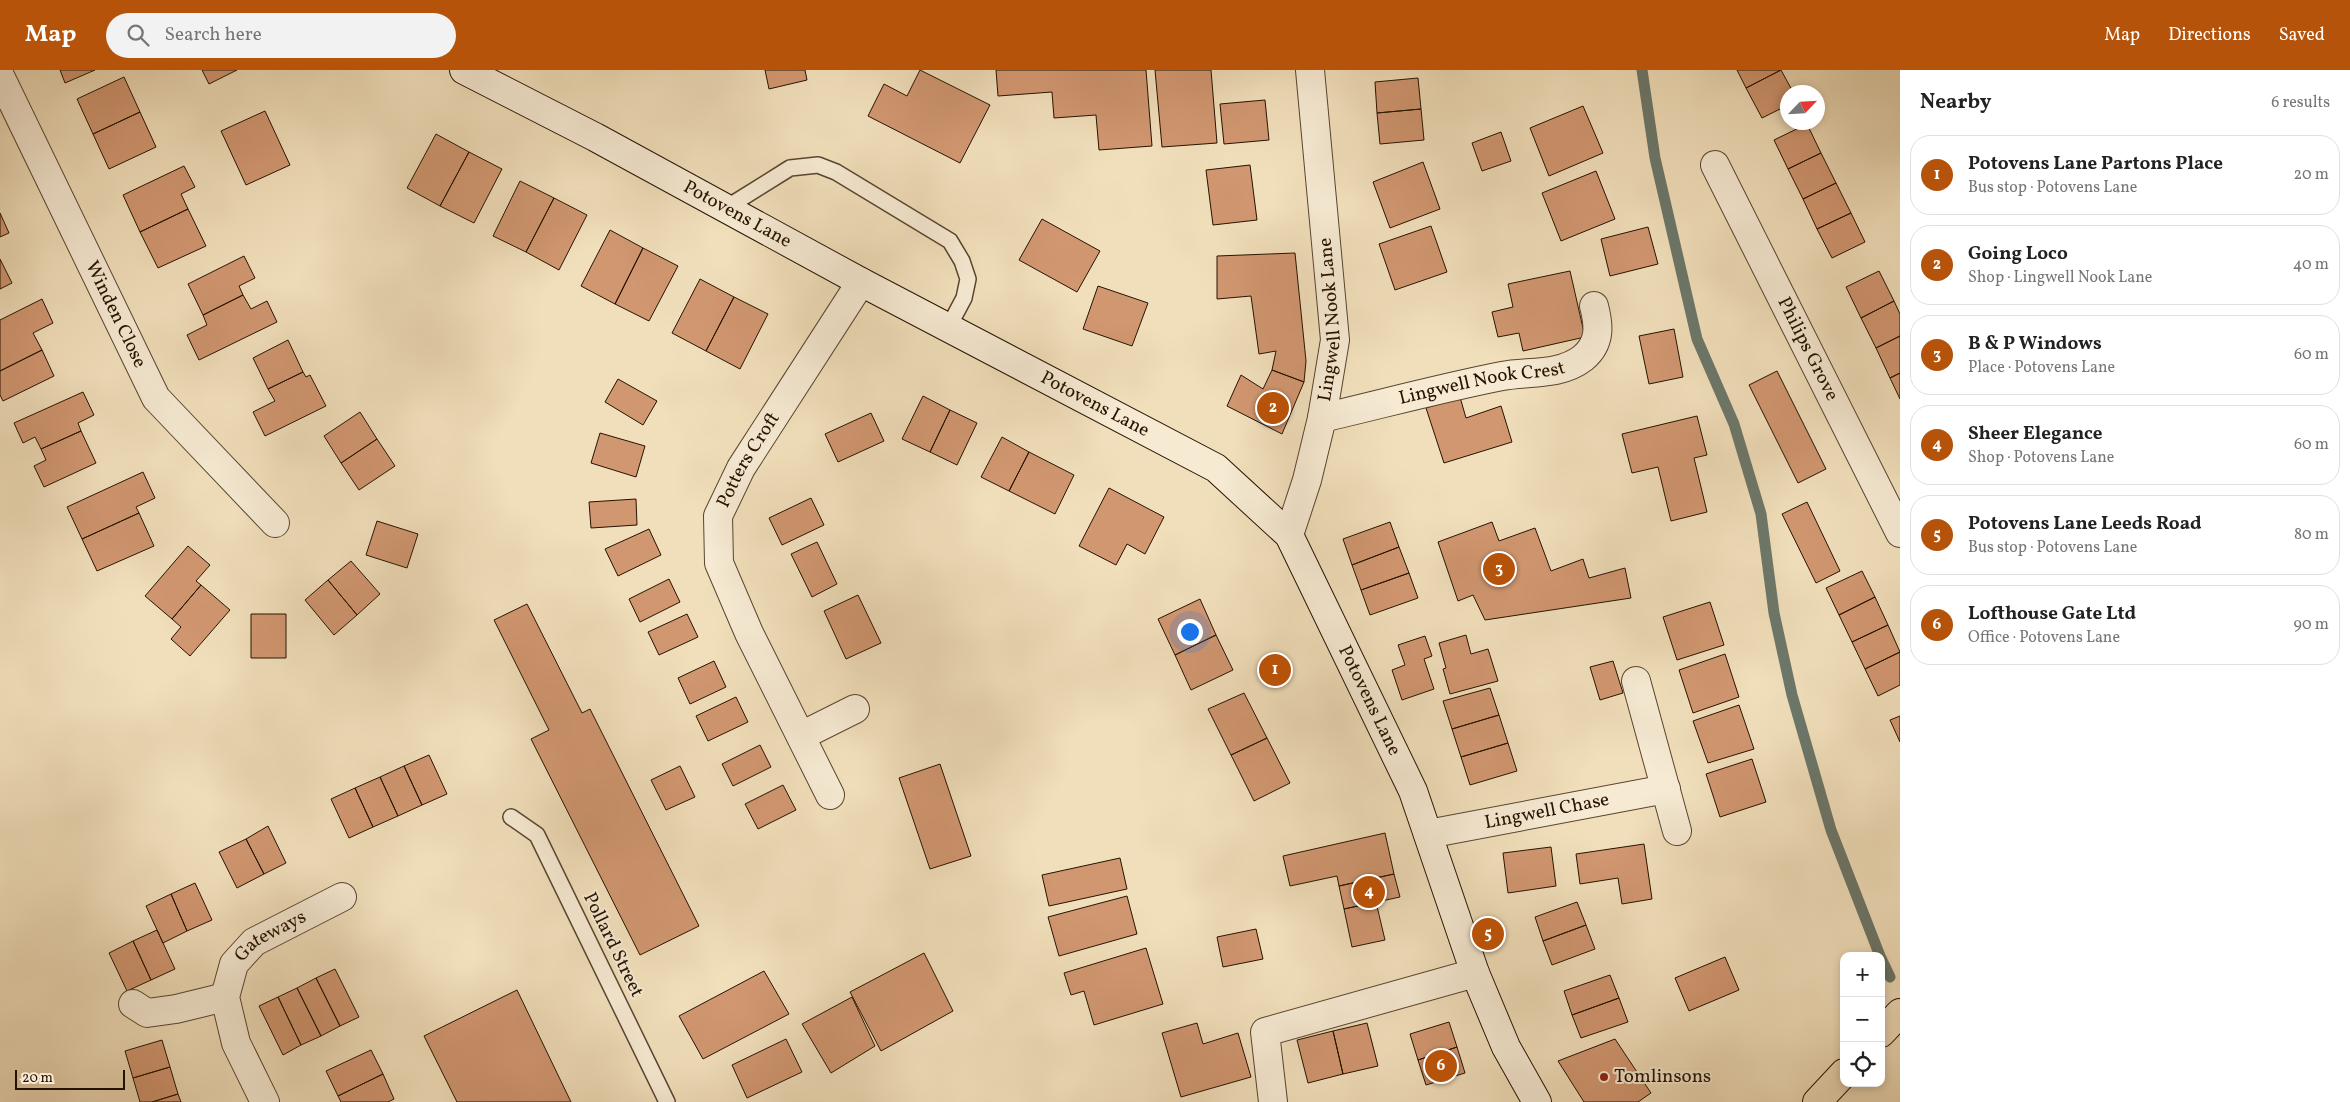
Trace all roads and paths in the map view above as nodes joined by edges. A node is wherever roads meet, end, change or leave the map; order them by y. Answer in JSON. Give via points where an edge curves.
{"nodes":[{"id":1,"x":464,"y":70,"type":"edge"},
{"id":2,"x":1310,"y":70,"type":"edge"},
{"id":3,"x":0,"y":76,"type":"edge"},
{"id":4,"x":1715,"y":165,"type":"dead end"},
{"id":5,"x":726,"y":208,"type":"junction"},
{"id":6,"x":860,"y":282,"type":"junction"},
{"id":7,"x":1594,"y":306,"type":"dead end"},
{"id":8,"x":948,"y":328,"type":"junction"},
{"id":9,"x":1322,"y":418,"type":"junction"},
{"id":10,"x":275,"y":523,"type":"dead end"},
{"id":11,"x":1900,"y":533,"type":"edge"},
{"id":12,"x":1289,"y":535,"type":"junction"},
{"id":13,"x":1636,"y":681,"type":"dead end"},
{"id":14,"x":855,"y":709,"type":"dead end"},
{"id":15,"x":801,"y":736,"type":"junction"},
{"id":16,"x":1666,"y":789,"type":"junction"},
{"id":17,"x":830,"y":795,"type":"dead end"},
{"id":18,"x":510,"y":817,"type":"dead end"},
{"id":19,"x":1677,"y":831,"type":"dead end"},
{"id":20,"x":1428,"y":834,"type":"junction"},
{"id":21,"x":342,"y":898,"type":"dead end"},
{"id":22,"x":1475,"y":973,"type":"junction"},
{"id":23,"x":224,"y":997,"type":"junction"},
{"id":24,"x":132,"y":1004,"type":"dead end"},
{"id":25,"x":1900,"y":1013,"type":"edge"},
{"id":26,"x":1885,"y":1029,"type":"edge"},
{"id":27,"x":1840,"y":1077,"type":"edge"},
{"id":28,"x":265,"y":1102,"type":"edge"},
{"id":29,"x":667,"y":1102,"type":"edge"},
{"id":30,"x":1273,"y":1102,"type":"edge"},
{"id":31,"x":1537,"y":1102,"type":"edge"},
{"id":32,"x":1817,"y":1102,"type":"edge"}],
"edges":[{"from":1,"to":5,"type":"street","name":"Potovens Lane"},
{"from":2,"to":9,"type":"street","name":"Lingwell Nook Lane","via":[[1335,340]]},
{"from":3,"to":10,"type":"street","name":"Winden Close","via":[[156,398]]},
{"from":4,"to":11,"type":"street","name":"Philips Grove"},
{"from":5,"to":6,"type":"street","name":"Potovens Lane"},
{"from":5,"to":8,"type":"lane","via":[[790,168],[818,165],[836,172],[950,241],[968,279],[964,298]]},
{"from":6,"to":8,"type":"street","name":"Potovens Lane"},
{"from":6,"to":15,"type":"street","name":"Potters Croft","via":[[741,468],[718,516],[719,563],[749,633]]},
{"from":7,"to":9,"type":"street","name":"Lingwell Nook Crest","via":[[1599,327],[1596,342],[1583,358],[1560,368],[1504,375]]},
{"from":8,"to":12,"type":"street","name":"Potovens Lane","via":[[1216,468]]},
{"from":9,"to":12,"type":"street","name":"Lingwell Nook Lane"},
{"from":12,"to":20,"type":"street","name":"Potovens Lane","via":[[1413,790]]},
{"from":13,"to":16,"type":"street"},
{"from":14,"to":15,"type":"street"},
{"from":15,"to":17,"type":"street","name":"Potters Croft"},
{"from":16,"to":19,"type":"street"},
{"from":16,"to":20,"type":"street","name":"Lingwell Chase"},
{"from":18,"to":29,"type":"lane","name":"Pollard Street","via":[[537,835]]},
{"from":20,"to":22,"type":"street","name":"Potovens Lane"},
{"from":21,"to":23,"type":"street","name":"Gateways","via":[[254,942],[234,964]]},
{"from":22,"to":30,"type":"street","via":[[1265,1032]]},
{"from":22,"to":31,"type":"street","name":"Potovens Lane","via":[[1506,1047]]},
{"from":23,"to":24,"type":"street","via":[[147,1013]]},
{"from":23,"to":28,"type":"street","via":[[236,1043]]},
{"from":25,"to":26,"type":"main road"},
{"from":27,"to":32,"type":"main road"}]}
